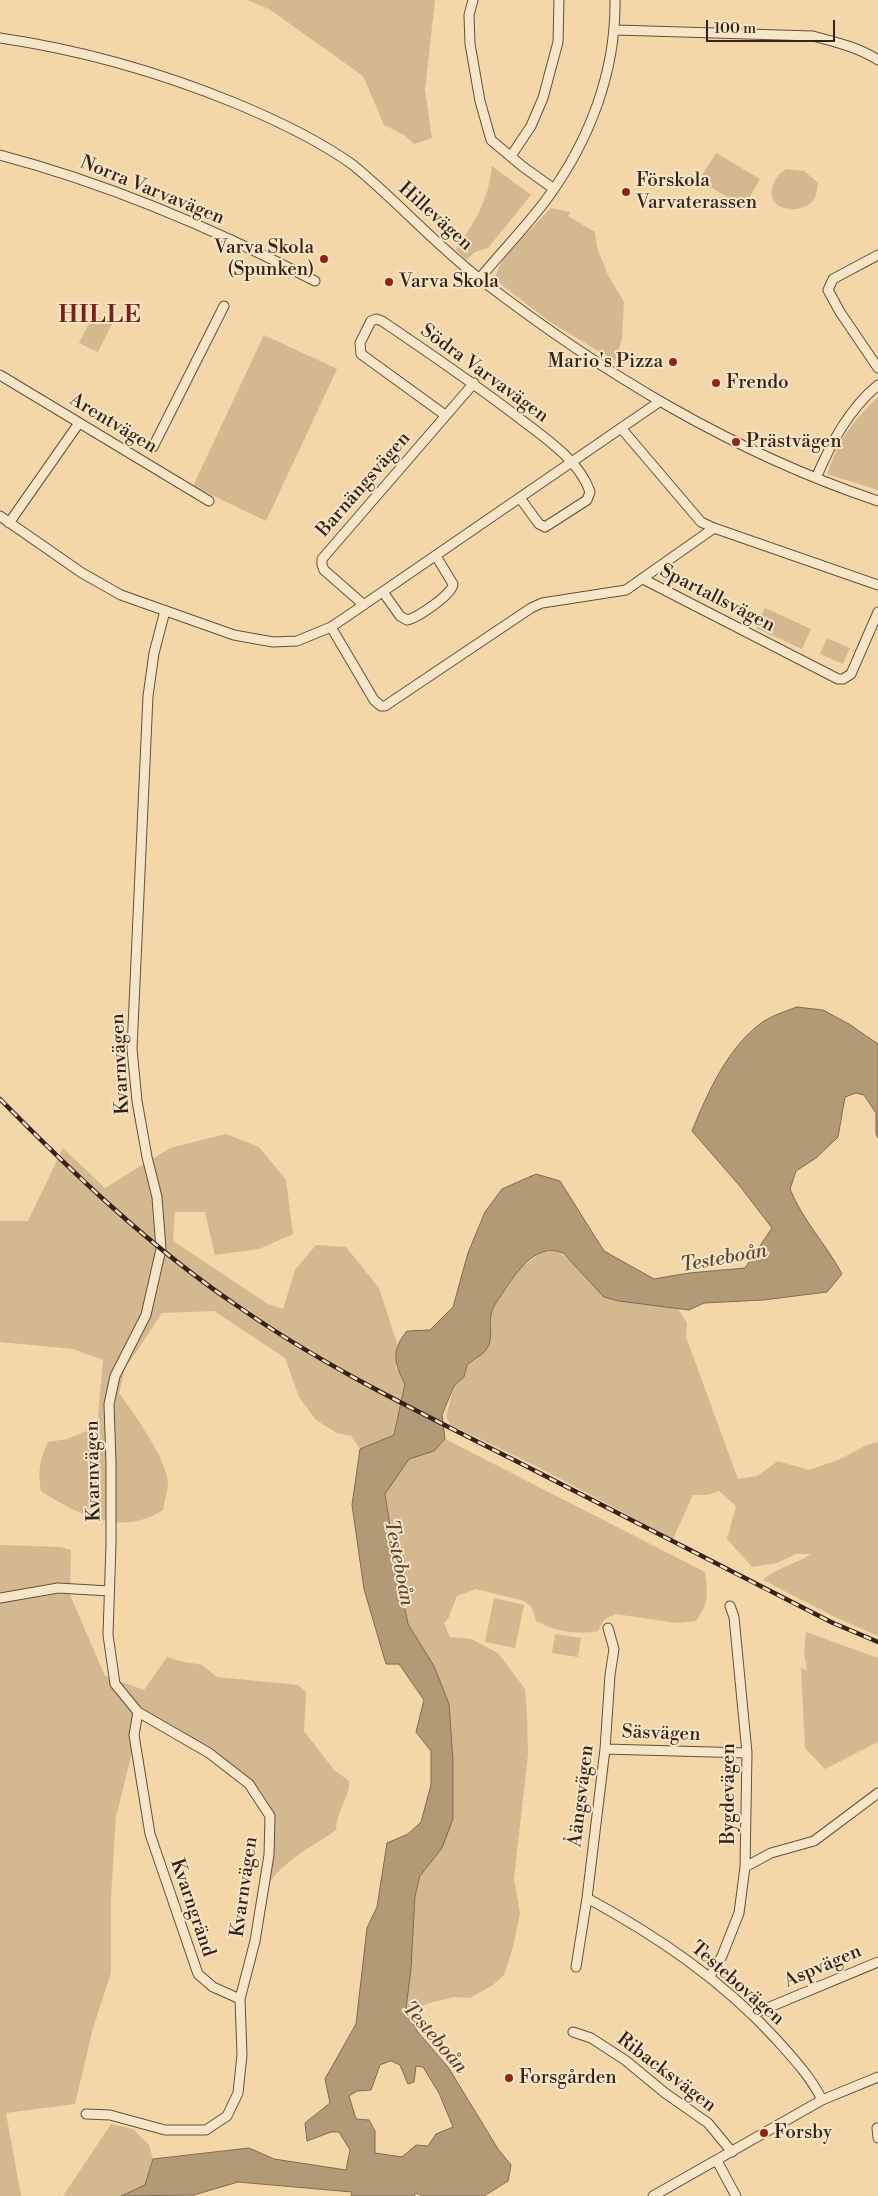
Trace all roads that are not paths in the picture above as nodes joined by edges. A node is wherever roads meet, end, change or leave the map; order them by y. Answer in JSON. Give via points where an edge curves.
{"nodes":[{"id":1,"x":473,"y":0,"type":"edge"},
{"id":2,"x":559,"y":0,"type":"edge"},
{"id":3,"x":615,"y":0,"type":"edge"},
{"id":4,"x":616,"y":30,"type":"junction"},
{"id":5,"x":0,"y":38,"type":"edge"},
{"id":6,"x":878,"y":60,"type":"edge"},
{"id":7,"x":0,"y":155,"type":"edge"},
{"id":8,"x":511,"y":156,"type":"junction"},
{"id":9,"x":554,"y":188,"type":"junction"},
{"id":10,"x":878,"y":255,"type":"edge"},
{"id":11,"x":480,"y":278,"type":"junction"},
{"id":12,"x":315,"y":281,"type":"dead end"},
{"id":13,"x":224,"y":306,"type":"dead end"},
{"id":14,"x":878,"y":368,"type":"edge"},
{"id":15,"x":0,"y":375,"type":"edge"},
{"id":16,"x":474,"y":383,"type":"junction"},
{"id":17,"x":878,"y":384,"type":"edge"},
{"id":18,"x":659,"y":402,"type":"junction"},
{"id":19,"x":444,"y":415,"type":"junction"},
{"id":20,"x":79,"y":423,"type":"junction"},
{"id":21,"x":621,"y":428,"type":"junction"},
{"id":22,"x":153,"y":446,"type":"dead end"},
{"id":23,"x":571,"y":462,"type":"junction"},
{"id":24,"x":816,"y":478,"type":"junction"},
{"id":25,"x":520,"y":498,"type":"junction"},
{"id":26,"x":209,"y":501,"type":"dead end"},
{"id":27,"x":878,"y":501,"type":"edge"},
{"id":28,"x":0,"y":516,"type":"edge"},
{"id":29,"x":10,"y":523,"type":"junction"},
{"id":30,"x":714,"y":528,"type":"junction"},
{"id":31,"x":436,"y":556,"type":"junction"},
{"id":32,"x":643,"y":579,"type":"junction"},
{"id":33,"x":878,"y":585,"type":"edge"},
{"id":34,"x":383,"y":592,"type":"junction"},
{"id":35,"x":364,"y":605,"type":"junction"},
{"id":36,"x":165,"y":611,"type":"junction"},
{"id":37,"x":878,"y":612,"type":"edge"},
{"id":38,"x":331,"y":627,"type":"junction"},
{"id":39,"x":109,"y":1591,"type":"junction"},
{"id":40,"x":0,"y":1598,"type":"edge"},
{"id":41,"x":730,"y":1606,"type":"dead end"},
{"id":42,"x":608,"y":1628,"type":"dead end"},
{"id":43,"x":138,"y":1712,"type":"junction"},
{"id":44,"x":605,"y":1749,"type":"junction"},
{"id":45,"x":747,"y":1753,"type":"junction"},
{"id":46,"x":878,"y":1792,"type":"edge"},
{"id":47,"x":745,"y":1866,"type":"junction"},
{"id":48,"x":587,"y":1898,"type":"junction"},
{"id":49,"x":878,"y":1962,"type":"edge"},
{"id":50,"x":576,"y":1968,"type":"dead end"},
{"id":51,"x":710,"y":1976,"type":"junction"},
{"id":52,"x":240,"y":1999,"type":"junction"},
{"id":53,"x":753,"y":2014,"type":"junction"},
{"id":54,"x":572,"y":2032,"type":"dead end"},
{"id":55,"x":878,"y":2077,"type":"edge"},
{"id":56,"x":822,"y":2100,"type":"junction"},
{"id":57,"x":86,"y":2114,"type":"dead end"},
{"id":58,"x":877,"y":2128,"type":"edge"},
{"id":59,"x":878,"y":2138,"type":"edge"},
{"id":60,"x":732,"y":2152,"type":"junction"},
{"id":61,"x":716,"y":2161,"type":"junction"},
{"id":62,"x":653,"y":2196,"type":"edge"},
{"id":63,"x":736,"y":2196,"type":"edge"}],
"edges":[{"from":1,"to":8,"type":"street","via":[[469,16],[470,44],[480,102],[491,140]]},
{"from":2,"to":8,"type":"street","via":[[558,42],[543,98],[531,126]]},
{"from":3,"to":4,"type":"street"},
{"from":4,"to":6,"type":"street","via":[[812,36],[851,47]]},
{"from":4,"to":9,"type":"street","via":[[604,87],[592,118],[579,148]]},
{"from":5,"to":11,"type":"street","name":"Hillevägen","via":[[122,62],[284,124],[353,165]]},
{"from":7,"to":12,"type":"street","name":"Norra Varvavägen","via":[[39,165],[158,207]]},
{"from":8,"to":9,"type":"street"},
{"from":9,"to":11,"type":"street"},
{"from":10,"to":14,"type":"street","via":[[833,279],[828,290]]},
{"from":11,"to":18,"type":"street","name":"Hillevägen"},
{"from":13,"to":22,"type":"street"},
{"from":15,"to":20,"type":"street","name":"Arentvägen"},
{"from":16,"to":19,"type":"street","name":"Barnängsvägen"},
{"from":16,"to":19,"type":"street","name":"Södra Varvavägen","via":[[382,321],[373,320],[360,341],[361,354]]},
{"from":16,"to":23,"type":"street","name":"Södra Varvavägen"},
{"from":17,"to":24,"type":"street","via":[[844,423]]},
{"from":18,"to":21,"type":"street"},
{"from":18,"to":24,"type":"street","name":"Hillevägen","via":[[715,432]]},
{"from":19,"to":35,"type":"street","name":"Barnängsvägen","via":[[322,559],[324,570]]},
{"from":20,"to":26,"type":"street","name":"Arentvägen"},
{"from":20,"to":29,"type":"street"},
{"from":21,"to":23,"type":"street"},
{"from":21,"to":30,"type":"street","via":[[697,518]]},
{"from":23,"to":25,"type":"street"},
{"from":23,"to":25,"type":"street","name":"Södra Varvavägen","via":[[590,489],[590,496],[584,503],[543,527]]},
{"from":24,"to":27,"type":"street","name":"Hillevägen"},
{"from":25,"to":31,"type":"street"},
{"from":28,"to":29,"type":"street"},
{"from":29,"to":36,"type":"street","via":[[82,573],[121,595]]},
{"from":30,"to":32,"type":"street"},
{"from":30,"to":33,"type":"street"},
{"from":31,"to":34,"type":"street"},
{"from":31,"to":34,"type":"street","via":[[453,582],[453,588],[447,595],[406,620]]},
{"from":32,"to":37,"type":"street","name":"Spartallsvägen","via":[[838,679],[851,674]]},
{"from":32,"to":38,"type":"street","name":"Spartallsvägen","via":[[626,590],[542,603],[531,608],[385,706],[374,700]]},
{"from":34,"to":35,"type":"street"},
{"from":35,"to":38,"type":"street"},
{"from":36,"to":38,"type":"street","via":[[234,635],[273,642],[306,638]]},
{"from":36,"to":39,"type":"street","name":"Kvarnvägen","via":[[154,653],[148,705],[132,1048],[137,1101],[157,1197],[161,1249],[146,1315],[114,1376],[109,1404]]},
{"from":39,"to":40,"type":"street","via":[[58,1588]]},
{"from":39,"to":43,"type":"street","name":"Kvarnvägen","via":[[108,1635],[115,1684]]},
{"from":41,"to":45,"type":"street","name":"Bygdevägen","via":[[734,1617]]},
{"from":42,"to":44,"type":"street","name":"Åängsvägen","via":[[614,1649]]},
{"from":43,"to":52,"type":"street","name":"Kvarngränd","via":[[134,1735],[150,1834],[198,1974],[213,1987]]},
{"from":43,"to":52,"type":"street","name":"Kvarnvägen","via":[[209,1753],[249,1784],[270,1816],[269,1855],[255,1941]]},
{"from":44,"to":45,"type":"street","name":"Säsvägen"},
{"from":44,"to":48,"type":"street","name":"Åängsvägen"},
{"from":45,"to":47,"type":"street","name":"Bygdevägen"},
{"from":46,"to":47,"type":"street","via":[[814,1842],[771,1853]]},
{"from":47,"to":51,"type":"street","name":"Bygdevägen","via":[[739,1913],[722,1956]]},
{"from":48,"to":50,"type":"street","name":"Åängsvägen"},
{"from":48,"to":51,"type":"street","name":"Testebovägen"},
{"from":49,"to":53,"type":"street","name":"Aspvägen"},
{"from":51,"to":53,"type":"street","name":"Testebovägen"},
{"from":52,"to":57,"type":"street","name":"Kvarnvägen","via":[[242,2055],[238,2093],[227,2116],[206,2130],[165,2130],[110,2115]]},
{"from":53,"to":56,"type":"street","name":"Testebovägen","via":[[796,2061]]},
{"from":54,"to":60,"type":"street","name":"Ribacksvägen","via":[[591,2038],[625,2060],[664,2094],[708,2123]]},
{"from":55,"to":56,"type":"street"},
{"from":56,"to":60,"type":"street"},
{"from":58,"to":59,"type":"street"},
{"from":60,"to":61,"type":"street"},
{"from":61,"to":62,"type":"street"},
{"from":61,"to":63,"type":"street"}]}
